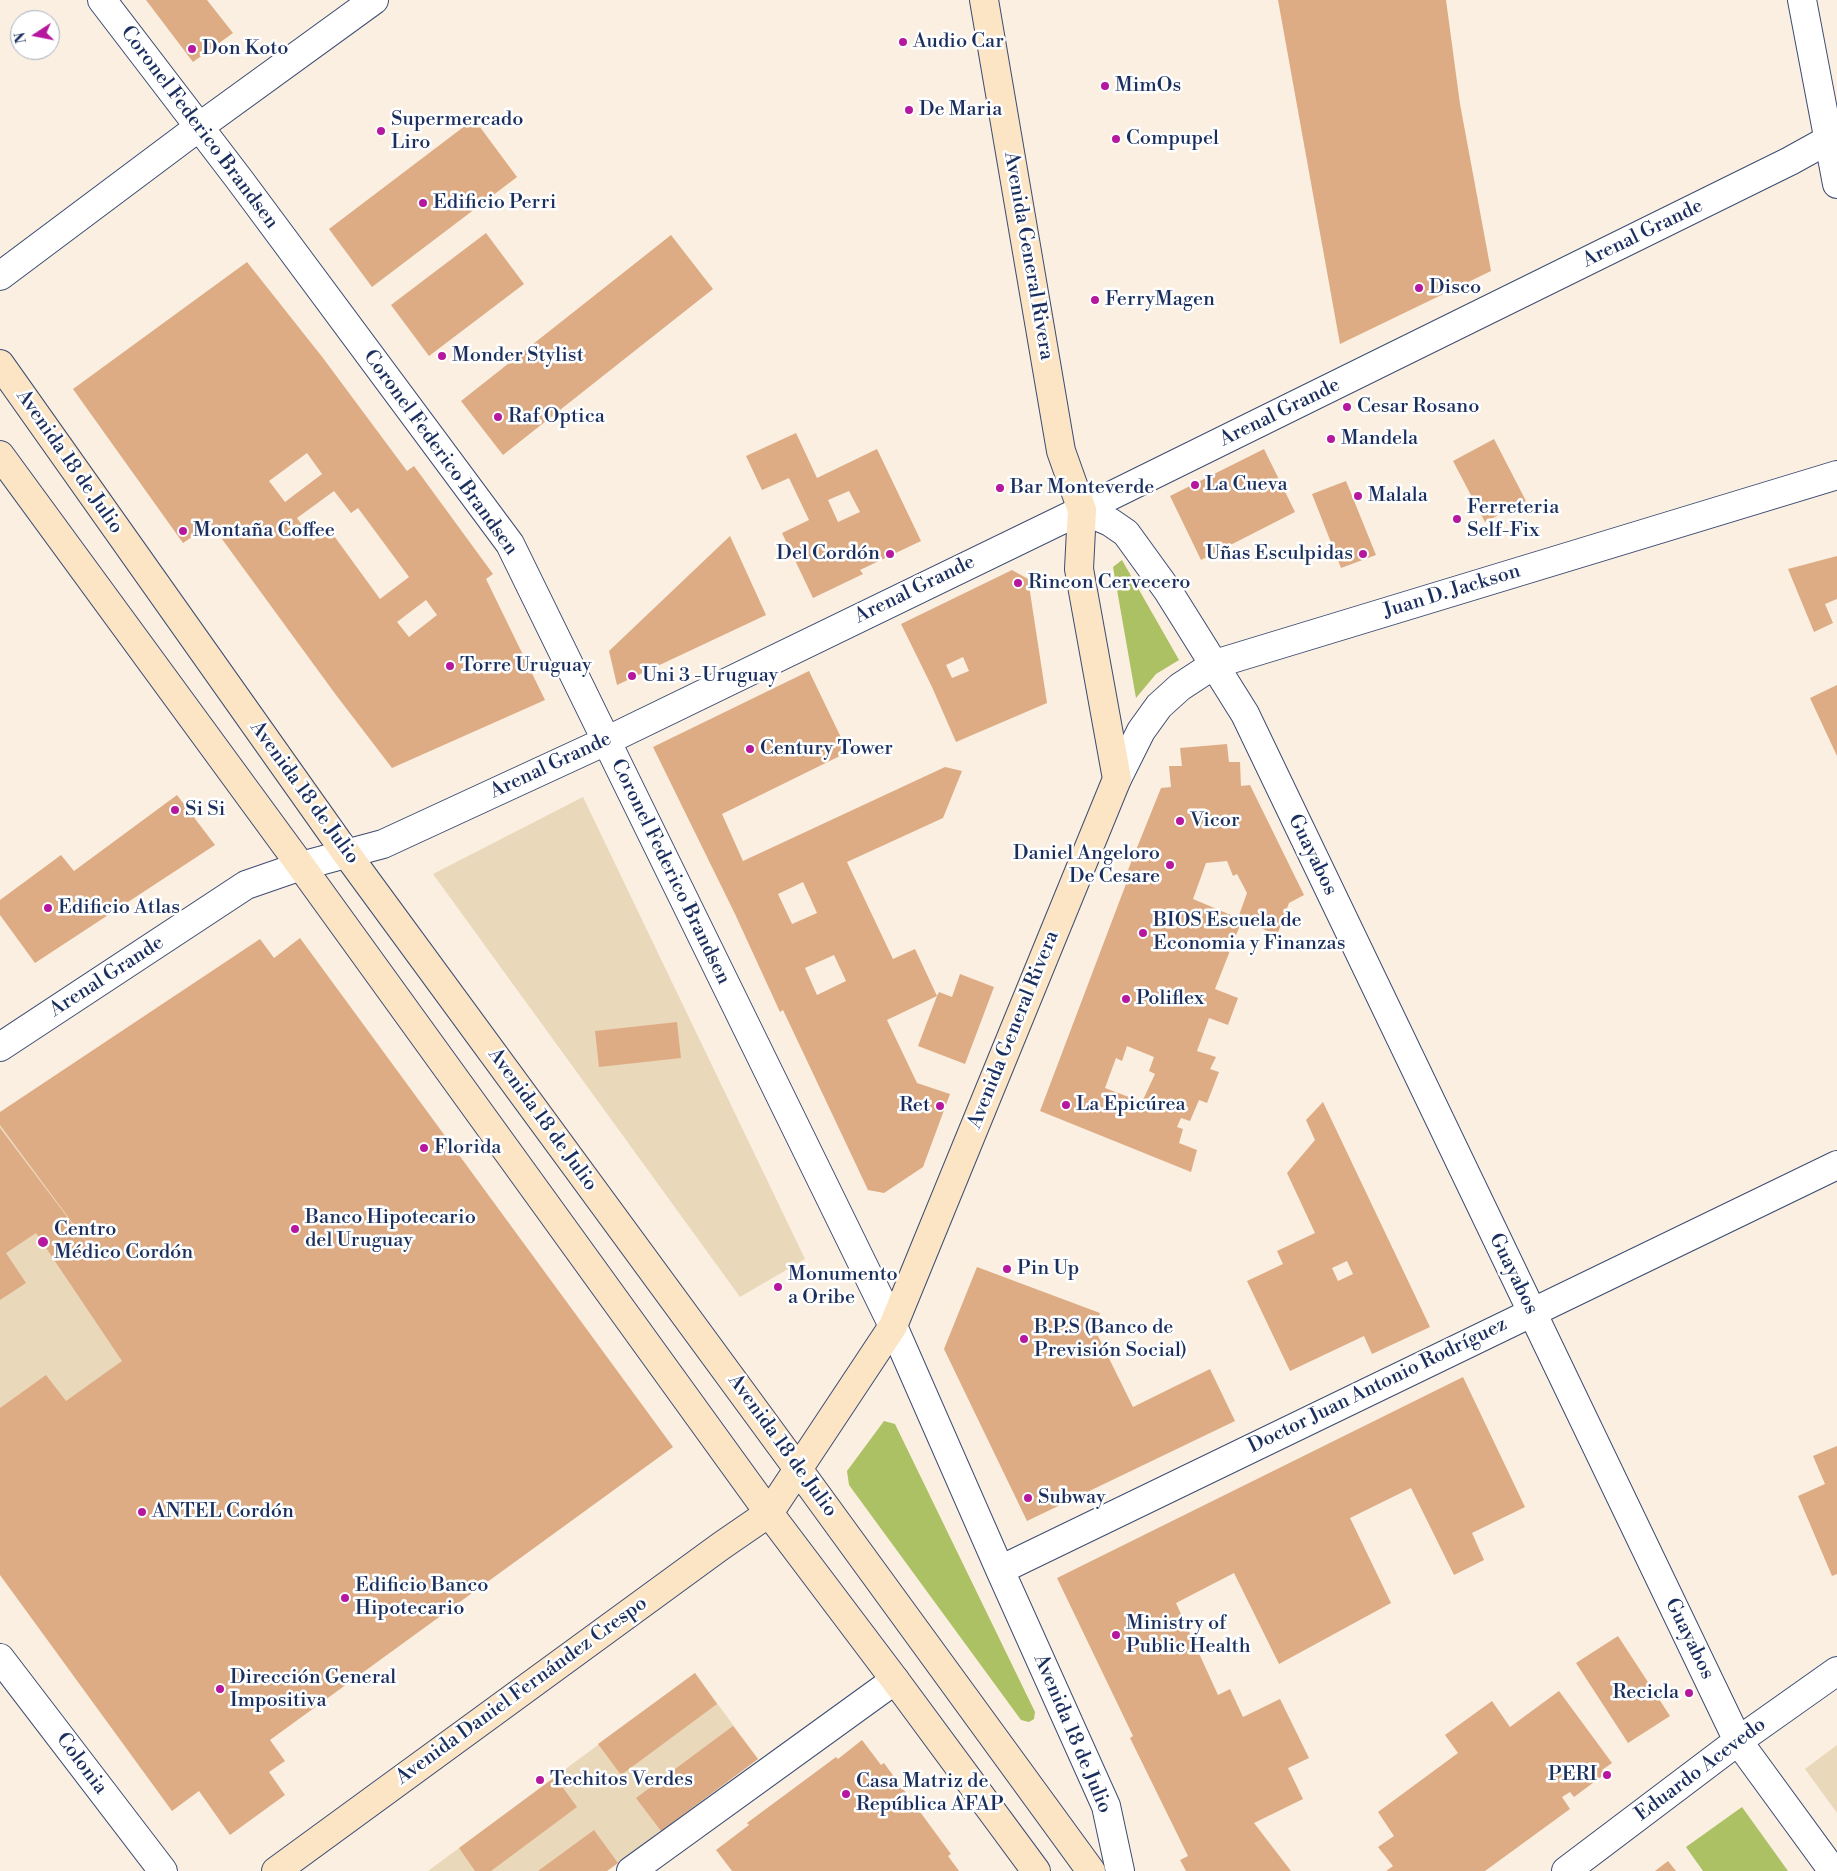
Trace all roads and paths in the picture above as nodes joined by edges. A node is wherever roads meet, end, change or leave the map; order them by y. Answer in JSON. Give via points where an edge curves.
{"nodes":[{"id":1,"x":102,"y":0,"type":"edge"},
{"id":2,"x":374,"y":0,"type":"edge"},
{"id":3,"x":984,"y":0,"type":"edge"},
{"id":4,"x":1802,"y":0,"type":"edge"},
{"id":5,"x":199,"y":127,"type":"junction"},
{"id":6,"x":1833,"y":137,"type":"edge"},
{"id":7,"x":1837,"y":184,"type":"edge"},
{"id":8,"x":0,"y":276,"type":"edge"},
{"id":9,"x":0,"y":364,"type":"edge"},
{"id":10,"x":0,"y":455,"type":"edge"},
{"id":11,"x":1837,"y":475,"type":"edge"},
{"id":12,"x":1082,"y":510,"type":"junction"},
{"id":13,"x":1215,"y":664,"type":"junction"},
{"id":14,"x":606,"y":741,"type":"junction"},
{"id":15,"x":1117,"y":779,"type":"junction"},
{"id":16,"x":346,"y":853,"type":"junction"},
{"id":17,"x":301,"y":866,"type":"junction"},
{"id":18,"x":0,"y":1047,"type":"edge"},
{"id":19,"x":1837,"y":1165,"type":"edge"},
{"id":20,"x":1531,"y":1312,"type":"junction"},
{"id":21,"x":893,"y":1326,"type":"junction"},
{"id":22,"x":798,"y":1468,"type":"junction"},
{"id":23,"x":769,"y":1513,"type":"junction"},
{"id":24,"x":1000,"y":1570,"type":"junction"},
{"id":25,"x":0,"y":1658,"type":"edge"},
{"id":26,"x":1837,"y":1671,"type":"edge"},
{"id":27,"x":895,"y":1680,"type":"junction"},
{"id":28,"x":1738,"y":1742,"type":"junction"},
{"id":29,"x":162,"y":1871,"type":"edge"},
{"id":30,"x":276,"y":1871,"type":"edge"},
{"id":31,"x":631,"y":1871,"type":"edge"},
{"id":32,"x":1036,"y":1871,"type":"edge"},
{"id":33,"x":1091,"y":1871,"type":"edge"},
{"id":34,"x":1120,"y":1871,"type":"edge"},
{"id":35,"x":1566,"y":1871,"type":"edge"},
{"id":36,"x":1832,"y":1871,"type":"edge"}],
"edges":[{"from":1,"to":5,"type":"street","name":"Coronel Federico Brandsen"},
{"from":2,"to":5,"type":"street"},
{"from":3,"to":12,"type":"main road","name":"Avenida General Rivera","via":[[1061,451]]},
{"from":4,"to":6,"type":"street"},
{"from":5,"to":8,"type":"street"},
{"from":5,"to":14,"type":"street","name":"Coronel Federico Brandsen","via":[[510,544]]},
{"from":6,"to":7,"type":"street"},
{"from":6,"to":12,"type":"street","name":"Arenal Grande","via":[[1781,166]]},
{"from":9,"to":16,"type":"main road","name":"Avenida 18 de Julio"},
{"from":10,"to":17,"type":"main road"},
{"from":11,"to":13,"type":"street","name":"Juan D. Jackson"},
{"from":12,"to":13,"type":"street","via":[[1126,533],[1168,590]]},
{"from":12,"to":14,"type":"street","name":"Arenal Grande"},
{"from":12,"to":15,"type":"main road","name":"Avenida General Rivera","via":[[1079,569]]},
{"from":13,"to":15,"type":"street","name":"Juan D. Jackson","via":[[1180,687],[1159,706],[1140,730]]},
{"from":13,"to":20,"type":"street","name":"Guayabos","via":[[1249,723]]},
{"from":14,"to":16,"type":"street","name":"Arenal Grande","via":[[383,844]]},
{"from":14,"to":21,"type":"street","name":"Coronel Federico Brandsen"},
{"from":15,"to":21,"type":"main road","name":"Avenida General Rivera"},
{"from":16,"to":17,"type":"street","name":"Arenal Grande"},
{"from":16,"to":22,"type":"main road","name":"Avenida 18 de Julio"},
{"from":17,"to":18,"type":"street","name":"Arenal Grande","via":[[246,884]]},
{"from":17,"to":23,"type":"main road"},
{"from":19,"to":20,"type":"street","name":"Doctor Juan Antonio Rodríguez"},
{"from":20,"to":24,"type":"street","name":"Doctor Juan Antonio Rodríguez"},
{"from":20,"to":28,"type":"street","name":"Guayabos"},
{"from":21,"to":22,"type":"main road","name":"Avenida General Rivera"},
{"from":21,"to":24,"type":"street","name":"Avenida 18 de Julio"},
{"from":22,"to":23,"type":"main road","name":"Avenida General Rivera"},
{"from":22,"to":33,"type":"main road","name":"Avenida 18 de Julio"},
{"from":23,"to":27,"type":"main road"},
{"from":23,"to":30,"type":"main road","name":"Avenida Daniel Fernández Crespo"},
{"from":24,"to":34,"type":"street","name":"Avenida 18 de Julio","via":[[1106,1806]]},
{"from":25,"to":29,"type":"street","name":"Colonia"},
{"from":26,"to":28,"type":"street","name":"Eduardo Acevedo"},
{"from":27,"to":31,"type":"street"},
{"from":27,"to":32,"type":"main road"},
{"from":28,"to":35,"type":"street","name":"Eduardo Acevedo"},
{"from":28,"to":36,"type":"street","name":"Guayabos"}]}
